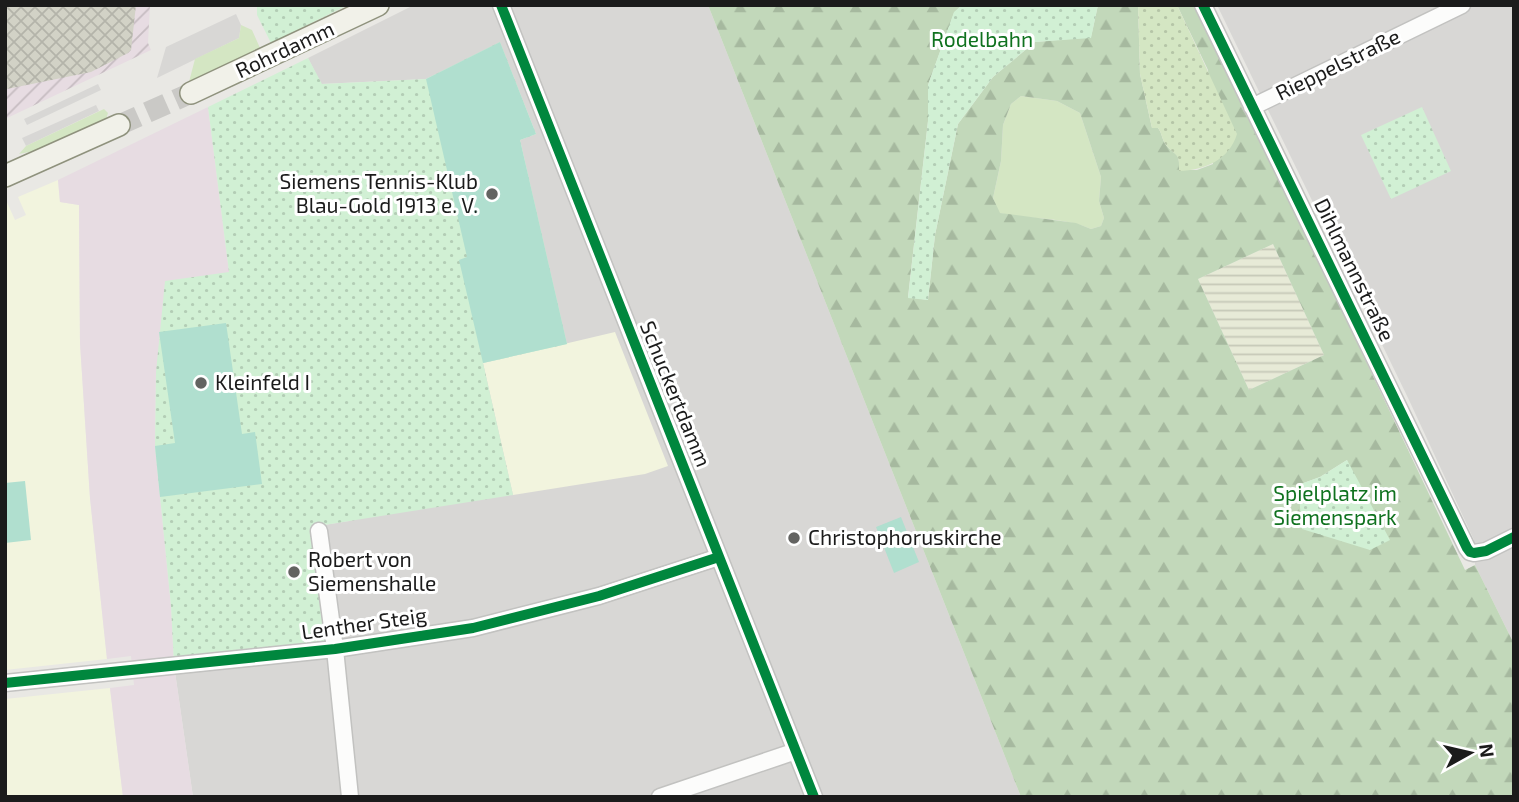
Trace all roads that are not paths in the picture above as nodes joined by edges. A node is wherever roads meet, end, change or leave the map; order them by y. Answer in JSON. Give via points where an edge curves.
{"nodes":[{"id":1,"x":378,"y":5,"type":"edge"},
{"id":2,"x":501,"y":5,"type":"edge"},
{"id":3,"x":1203,"y":5,"type":"edge"},
{"id":4,"x":1462,"y":5,"type":"edge"},
{"id":5,"x":191,"y":93,"type":"tunnel mouth"},
{"id":6,"x":1252,"y":107,"type":"junction"},
{"id":7,"x":119,"y":125,"type":"tunnel mouth"},
{"id":8,"x":5,"y":176,"type":"edge"},
{"id":9,"x":319,"y":531,"type":"dead end"},
{"id":10,"x":1514,"y":537,"type":"edge"},
{"id":11,"x":719,"y":557,"type":"junction"},
{"id":12,"x":335,"y":649,"type":"junction"},
{"id":13,"x":5,"y":684,"type":"edge"},
{"id":14,"x":796,"y":751,"type":"junction"},
{"id":15,"x":350,"y":797,"type":"edge"},
{"id":16,"x":660,"y":797,"type":"edge"},
{"id":17,"x":814,"y":797,"type":"edge"}],
"edges":[{"from":1,"to":5,"type":"main road","name":"Rohrdamm"},
{"from":2,"to":11,"type":"street","name":"Schuckertdamm"},
{"from":3,"to":6,"type":"street","name":"Dihlmannstraße"},
{"from":4,"to":6,"type":"street","name":"Rieppelstraße"},
{"from":6,"to":10,"type":"street","name":"Dihlmannstraße","via":[[1470,552],[1486,551]]},
{"from":7,"to":8,"type":"main road"},
{"from":9,"to":12,"type":"street"},
{"from":11,"to":12,"type":"street","name":"Lenther Steig","via":[[541,612],[473,628]]},
{"from":11,"to":14,"type":"street","name":"Schuckertdamm"},
{"from":12,"to":13,"type":"street","name":"Lenther Steig"},
{"from":12,"to":15,"type":"street"},
{"from":14,"to":16,"type":"street"},
{"from":14,"to":17,"type":"street","name":"Schuckertdamm"}]}
